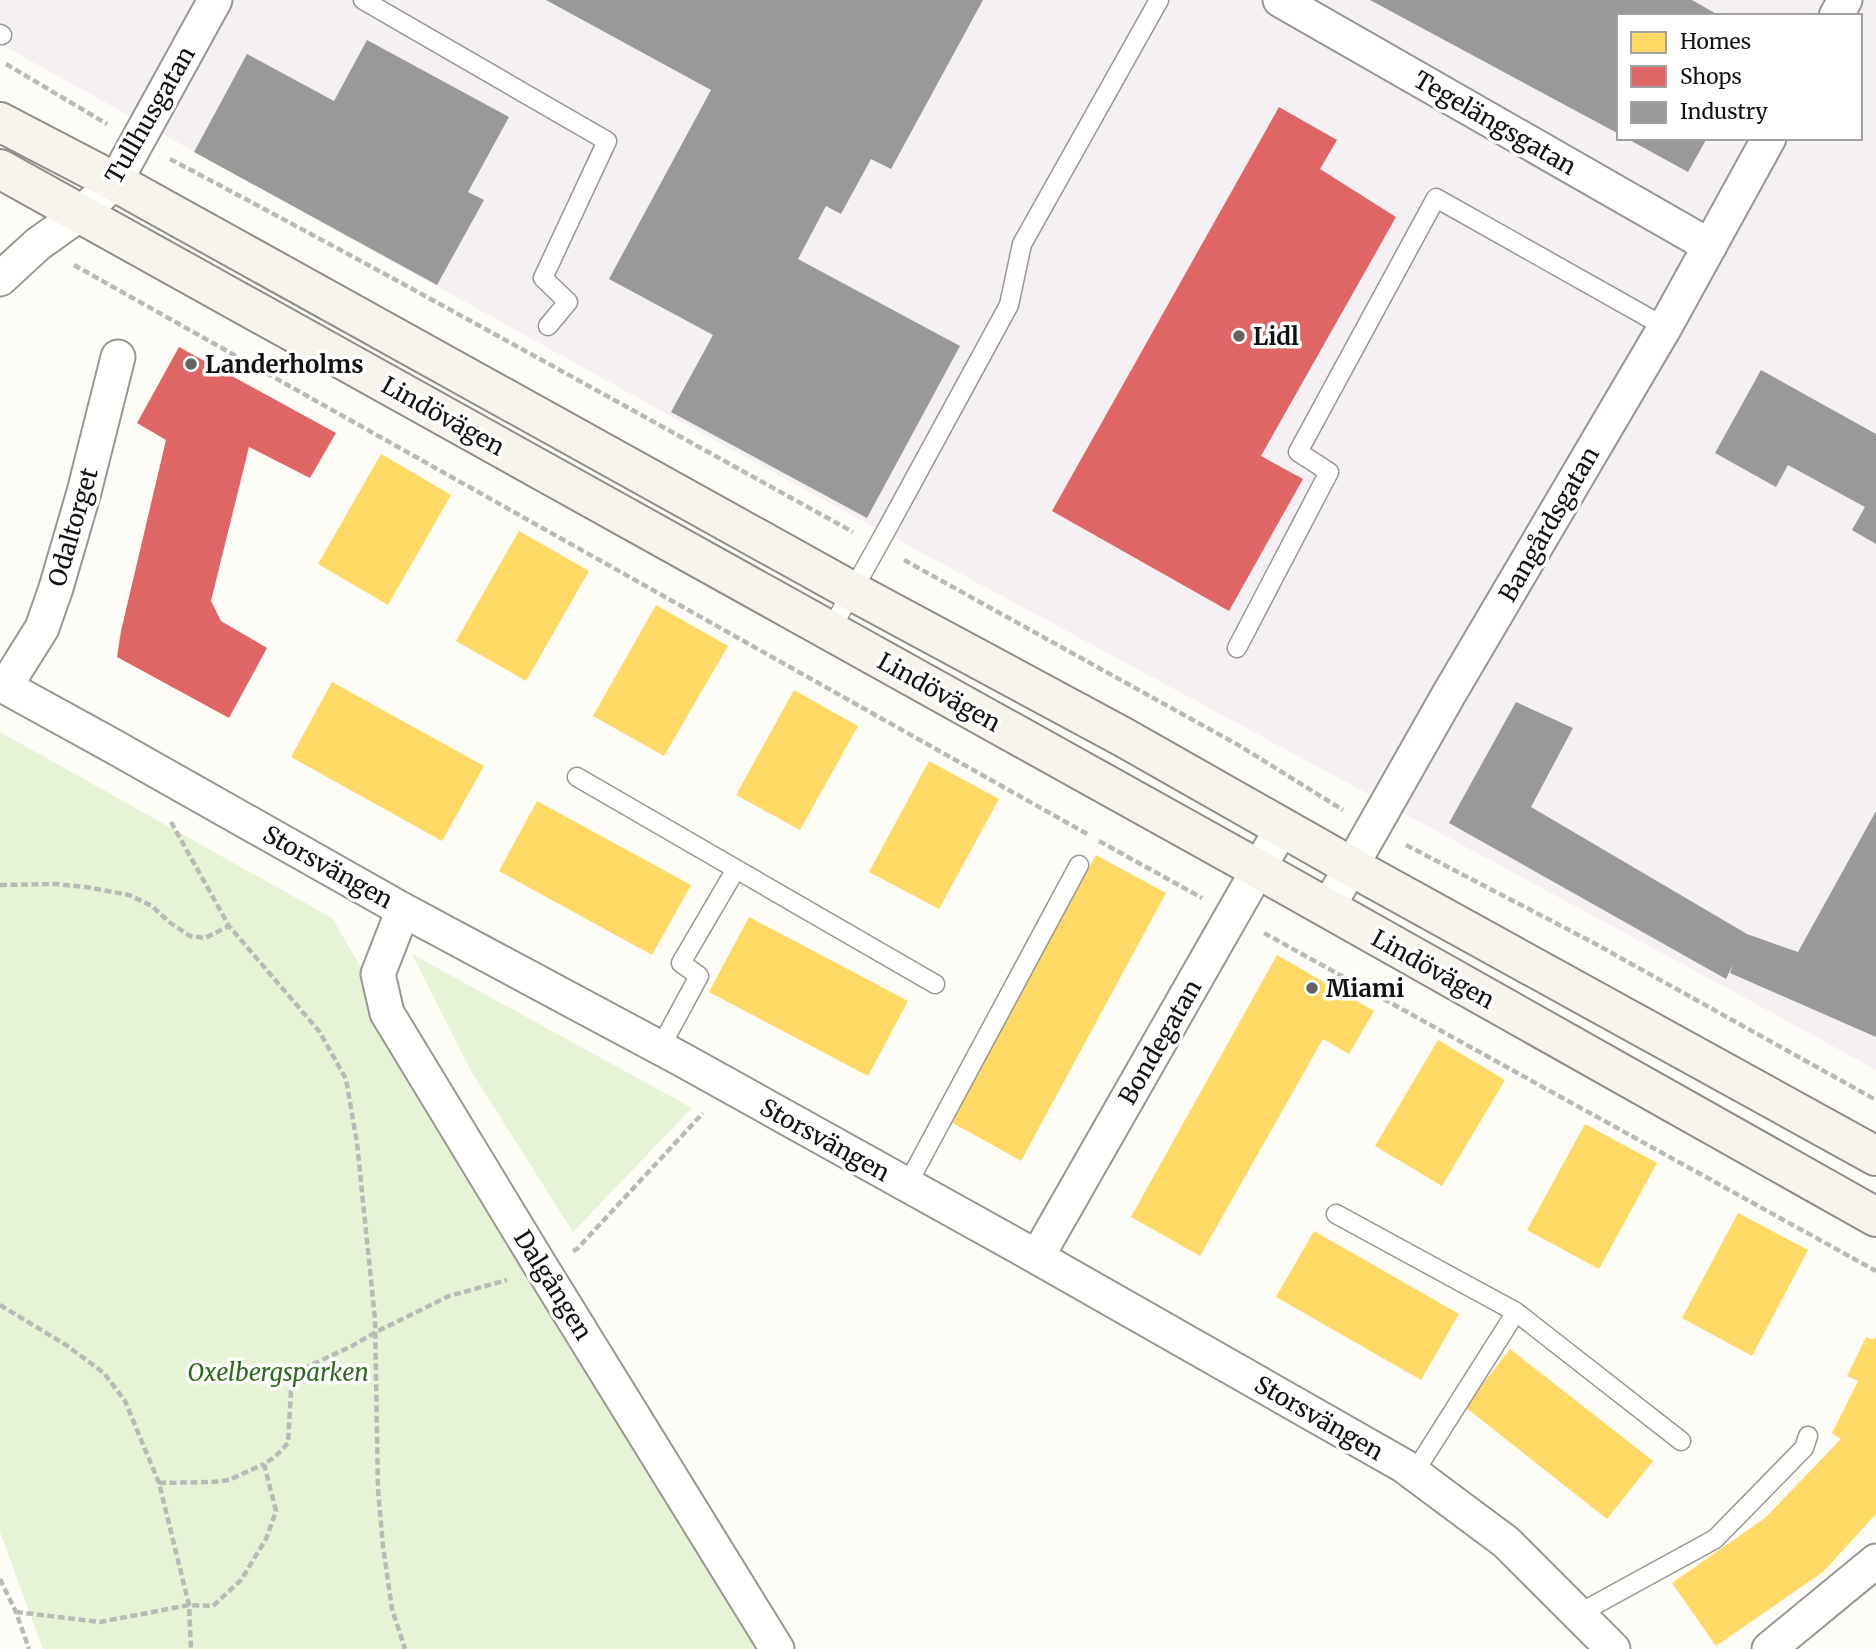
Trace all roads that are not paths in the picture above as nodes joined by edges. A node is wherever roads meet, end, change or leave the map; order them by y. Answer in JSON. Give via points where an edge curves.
{"nodes":[{"id":1,"x":215,"y":0,"type":"edge"},
{"id":2,"x":363,"y":0,"type":"edge"},
{"id":3,"x":1159,"y":0,"type":"edge"},
{"id":4,"x":1280,"y":0,"type":"edge"},
{"id":5,"x":0,"y":122,"type":"edge"},
{"id":6,"x":1768,"y":140,"type":"edge"},
{"id":7,"x":0,"y":169,"type":"edge"},
{"id":8,"x":115,"y":182,"type":"junction"},
{"id":9,"x":80,"y":214,"type":"junction"},
{"id":10,"x":1710,"y":246,"type":"junction"},
{"id":11,"x":0,"y":279,"type":"edge"},
{"id":12,"x":548,"y":326,"type":"dead end"},
{"id":13,"x":1665,"y":327,"type":"junction"},
{"id":14,"x":118,"y":357,"type":"dead end"},
{"id":15,"x":852,"y":591,"type":"junction"},
{"id":16,"x":830,"y":631,"type":"junction"},
{"id":17,"x":1237,"y":648,"type":"dead end"},
{"id":18,"x":2,"y":685,"type":"edge"},
{"id":19,"x":577,"y":777,"type":"dead end"},
{"id":20,"x":1283,"y":826,"type":"junction"},
{"id":21,"x":1079,"y":865,"type":"dead end"},
{"id":22,"x":1352,"y":867,"type":"junction"},
{"id":23,"x":736,"y":869,"type":"junction"},
{"id":24,"x":1258,"y":869,"type":"junction"},
{"id":25,"x":1327,"y":909,"type":"junction"},
{"id":26,"x":403,"y":910,"type":"junction"},
{"id":27,"x":935,"y":984,"type":"dead end"},
{"id":28,"x":660,"y":1048,"type":"junction"},
{"id":29,"x":1876,"y":1156,"type":"edge"},
{"id":30,"x":907,"y":1185,"type":"junction"},
{"id":31,"x":1336,"y":1214,"type":"dead end"},
{"id":32,"x":1876,"y":1217,"type":"edge"},
{"id":33,"x":1037,"y":1257,"type":"junction"},
{"id":34,"x":1516,"y":1312,"type":"junction"},
{"id":35,"x":1808,"y":1436,"type":"dead end"},
{"id":36,"x":1681,"y":1441,"type":"dead end"},
{"id":37,"x":1414,"y":1473,"type":"junction"},
{"id":38,"x":1876,"y":1561,"type":"edge"},
{"id":39,"x":1577,"y":1614,"type":"junction"},
{"id":40,"x":777,"y":1649,"type":"edge"},
{"id":41,"x":1613,"y":1649,"type":"edge"},
{"id":42,"x":1769,"y":1649,"type":"edge"}],
"edges":[{"from":1,"to":8,"type":"street","name":"Tullhusgatan"},
{"from":2,"to":12,"type":"lane","via":[[607,141],[543,278],[568,302]]},
{"from":3,"to":15,"type":"lane","via":[[1022,244],[1009,304]]},
{"from":4,"to":10,"type":"street","name":"Tegelängsgatan"},
{"from":5,"to":8,"type":"main road","name":"Lindövägen"},
{"from":6,"to":10,"type":"street","name":"Bangårdsgatan"},
{"from":7,"to":9,"type":"main road","name":"Lindövägen"},
{"from":8,"to":9,"type":"street","name":"Tullhusgatan"},
{"from":8,"to":15,"type":"main road","name":"Lindövägen"},
{"from":9,"to":11,"type":"street","name":"Tullhusgatan"},
{"from":9,"to":16,"type":"main road","name":"Lindövägen"},
{"from":10,"to":13,"type":"street","name":"Bangårdsgatan"},
{"from":13,"to":17,"type":"lane","via":[[1436,198],[1298,452],[1329,472]]},
{"from":13,"to":22,"type":"street","name":"Bangårdsgatan"},
{"from":14,"to":18,"type":"street","name":"Odaltorget","via":[[56,589],[42,628]]},
{"from":15,"to":16,"type":"lane"},
{"from":15,"to":20,"type":"main road","name":"Lindövägen"},
{"from":16,"to":24,"type":"main road","name":"Lindövägen"},
{"from":18,"to":26,"type":"street","name":"Storsvängen"},
{"from":19,"to":23,"type":"lane"},
{"from":20,"to":22,"type":"main road","name":"Lindövägen"},
{"from":20,"to":24,"type":"street","name":"Bondegatan"},
{"from":21,"to":30,"type":"lane"},
{"from":22,"to":25,"type":"street","name":"Bangårdsgatan"},
{"from":22,"to":29,"type":"main road","name":"Lindövägen"},
{"from":23,"to":27,"type":"lane"},
{"from":23,"to":28,"type":"lane","via":[[681,962],[699,976]]},
{"from":24,"to":25,"type":"main road","name":"Lindövägen"},
{"from":24,"to":33,"type":"street","name":"Bondegatan"},
{"from":25,"to":32,"type":"main road","name":"Lindövägen"},
{"from":26,"to":28,"type":"street","name":"Storsvängen"},
{"from":26,"to":40,"type":"street","name":"Dalgången","via":[[378,974],[387,1013]]},
{"from":28,"to":30,"type":"street","name":"Storsvängen"},
{"from":30,"to":33,"type":"street","name":"Storsvängen"},
{"from":31,"to":34,"type":"lane"},
{"from":33,"to":37,"type":"street","name":"Storsvängen"},
{"from":34,"to":36,"type":"lane"},
{"from":34,"to":37,"type":"lane"},
{"from":35,"to":39,"type":"lane","via":[[1804,1448],[1715,1539]]},
{"from":37,"to":39,"type":"street","name":"Storsvängen","via":[[1506,1542]]},
{"from":38,"to":42,"type":"street"},
{"from":39,"to":41,"type":"street","name":"Storsvängen"}]}
